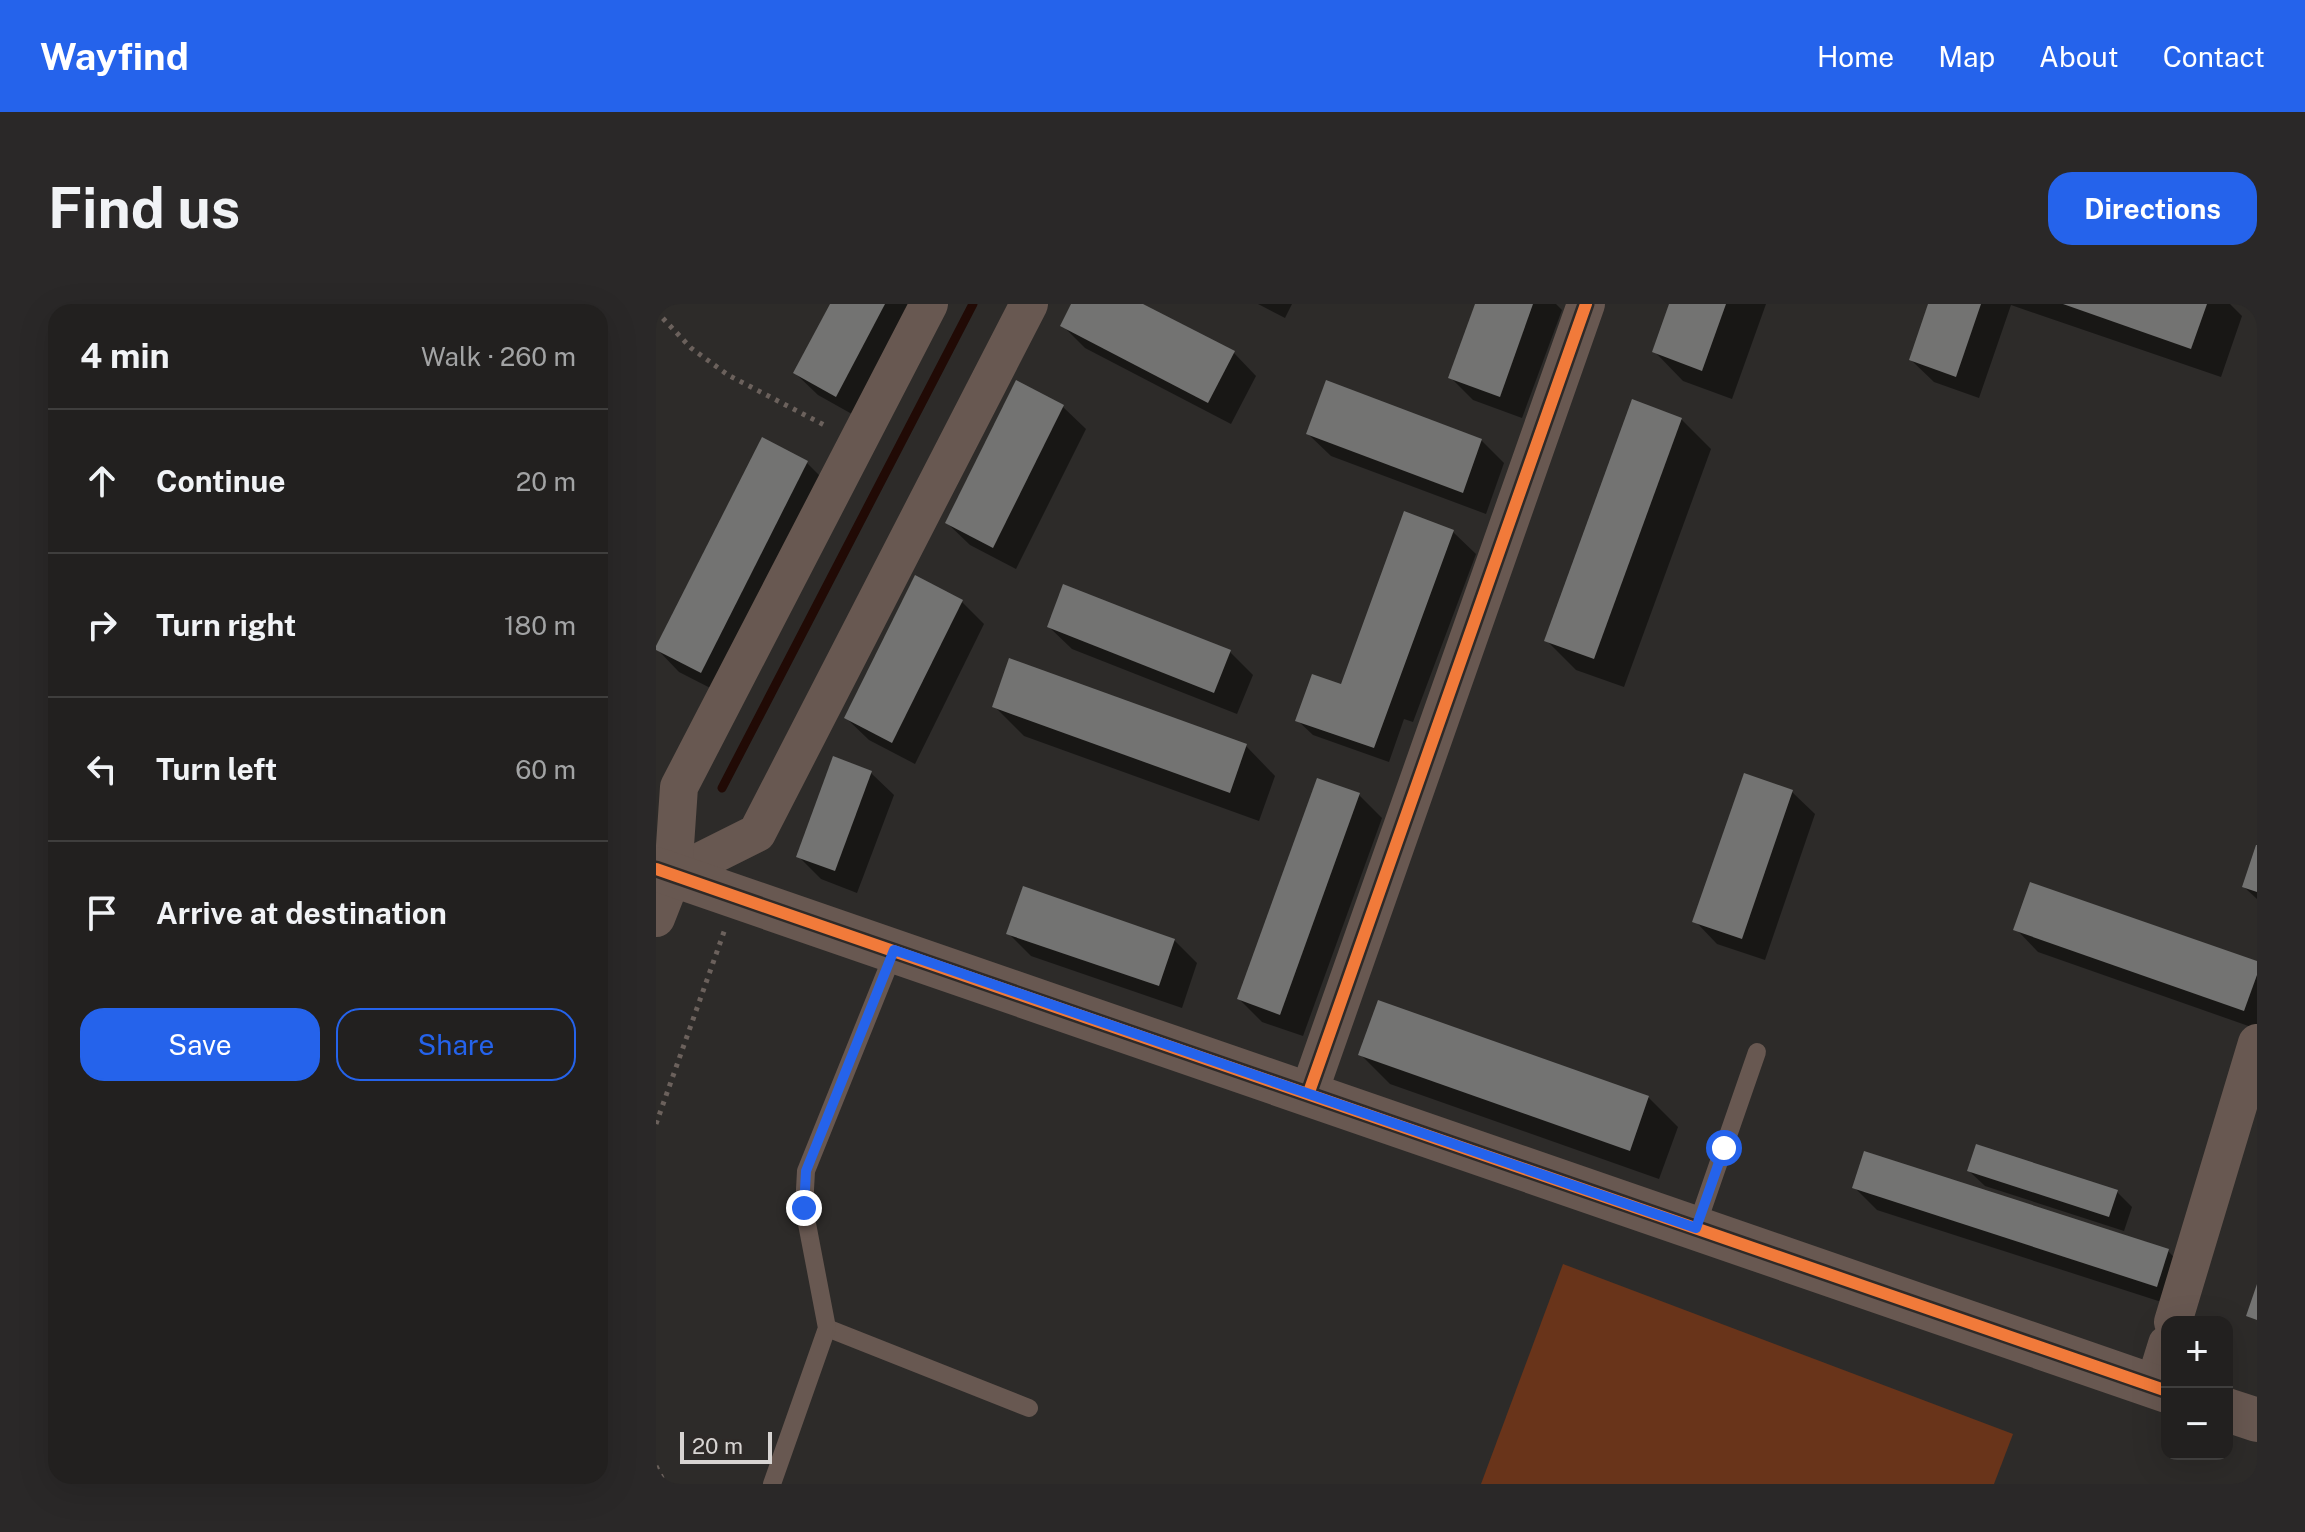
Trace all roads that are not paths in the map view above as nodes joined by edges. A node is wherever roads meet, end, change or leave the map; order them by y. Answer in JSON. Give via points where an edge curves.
{"nodes":[{"id":1,"x":929,"y":304,"type":"edge"},
{"id":2,"x":1029,"y":304,"type":"edge"},
{"id":3,"x":1586,"y":304,"type":"edge"},
{"id":4,"x":665,"y":872,"type":"edge"},
{"id":5,"x":656,"y":918,"type":"edge"},
{"id":6,"x":894,"y":950,"type":"junction"},
{"id":7,"x":2257,"y":1043,"type":"edge"},
{"id":8,"x":1757,"y":1052,"type":"dead end"},
{"id":9,"x":1309,"y":1092,"type":"junction"},
{"id":10,"x":1696,"y":1228,"type":"junction"},
{"id":11,"x":2175,"y":1316,"type":"edge"},
{"id":12,"x":827,"y":1328,"type":"junction"},
{"id":13,"x":2161,"y":1388,"type":"edge"},
{"id":14,"x":1029,"y":1408,"type":"dead end"},
{"id":15,"x":2233,"y":1412,"type":"edge"},
{"id":16,"x":2257,"y":1420,"type":"edge"},
{"id":17,"x":772,"y":1484,"type":"edge"}],
"edges":[{"from":1,"to":4,"type":"street","via":[[679,787]]},
{"from":2,"to":4,"type":"street","via":[[757,833]]},
{"from":3,"to":9,"type":"street"},
{"from":4,"to":5,"type":"street"},
{"from":4,"to":6,"type":"street"},
{"from":6,"to":9,"type":"street"},
{"from":6,"to":12,"type":"lane","via":[[806,1171],[804,1208]]},
{"from":7,"to":11,"type":"street"},
{"from":8,"to":10,"type":"lane"},
{"from":9,"to":10,"type":"street"},
{"from":10,"to":13,"type":"street"},
{"from":12,"to":14,"type":"lane"},
{"from":12,"to":17,"type":"lane"},
{"from":15,"to":16,"type":"street"}]}
